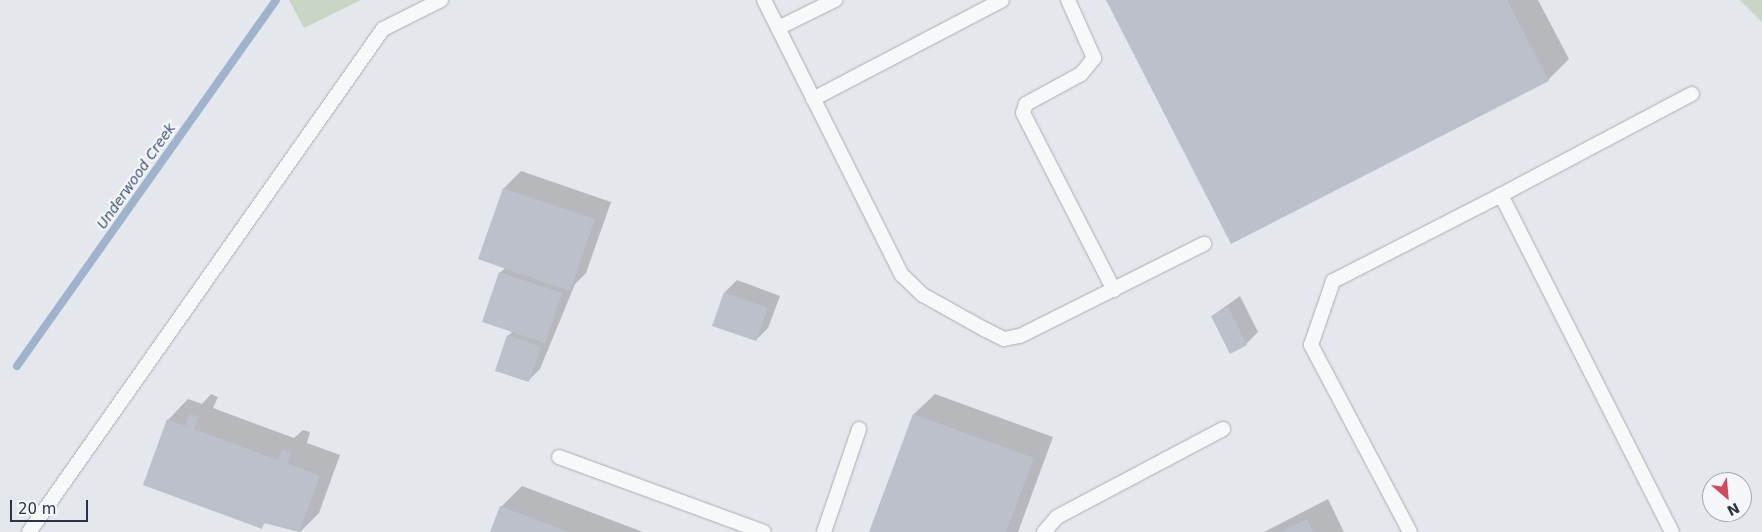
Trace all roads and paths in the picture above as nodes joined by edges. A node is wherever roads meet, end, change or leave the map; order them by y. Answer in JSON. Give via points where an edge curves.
{"nodes":[{"id":1,"x":441,"y":0,"type":"edge"},
{"id":2,"x":764,"y":0,"type":"edge"},
{"id":3,"x":835,"y":0,"type":"edge"},
{"id":4,"x":1002,"y":0,"type":"edge"},
{"id":5,"x":1068,"y":0,"type":"edge"},
{"id":6,"x":778,"y":28,"type":"junction"},
{"id":7,"x":1692,"y":94,"type":"dead end"},
{"id":8,"x":813,"y":99,"type":"junction"},
{"id":9,"x":1501,"y":194,"type":"junction"},
{"id":10,"x":1204,"y":244,"type":"dead end"},
{"id":11,"x":1114,"y":290,"type":"junction"},
{"id":12,"x":1223,"y":428,"type":"dead end"},
{"id":13,"x":859,"y":429,"type":"dead end"},
{"id":14,"x":559,"y":457,"type":"dead end"},
{"id":15,"x":29,"y":532,"type":"edge"},
{"id":16,"x":764,"y":532,"type":"edge"},
{"id":17,"x":824,"y":532,"type":"edge"},
{"id":18,"x":1044,"y":532,"type":"edge"},
{"id":19,"x":1410,"y":532,"type":"edge"},
{"id":20,"x":1672,"y":532,"type":"edge"}],
"edges":[{"from":1,"to":15,"type":"lane","via":[[383,29]]},
{"from":2,"to":6,"type":"lane"},
{"from":3,"to":6,"type":"lane"},
{"from":4,"to":8,"type":"lane"},
{"from":5,"to":11,"type":"lane","via":[[1094,58],[1080,74],[1026,104],[1023,114]]},
{"from":6,"to":8,"type":"lane"},
{"from":7,"to":9,"type":"lane"},
{"from":8,"to":11,"type":"lane","via":[[902,274],[924,295],[1004,338],[1048,323]]},
{"from":9,"to":19,"type":"lane","via":[[1333,281],[1311,345]]},
{"from":9,"to":20,"type":"lane"},
{"from":10,"to":11,"type":"lane"},
{"from":12,"to":18,"type":"lane","via":[[1057,517]]},
{"from":13,"to":17,"type":"lane"},
{"from":14,"to":16,"type":"lane"}]}
